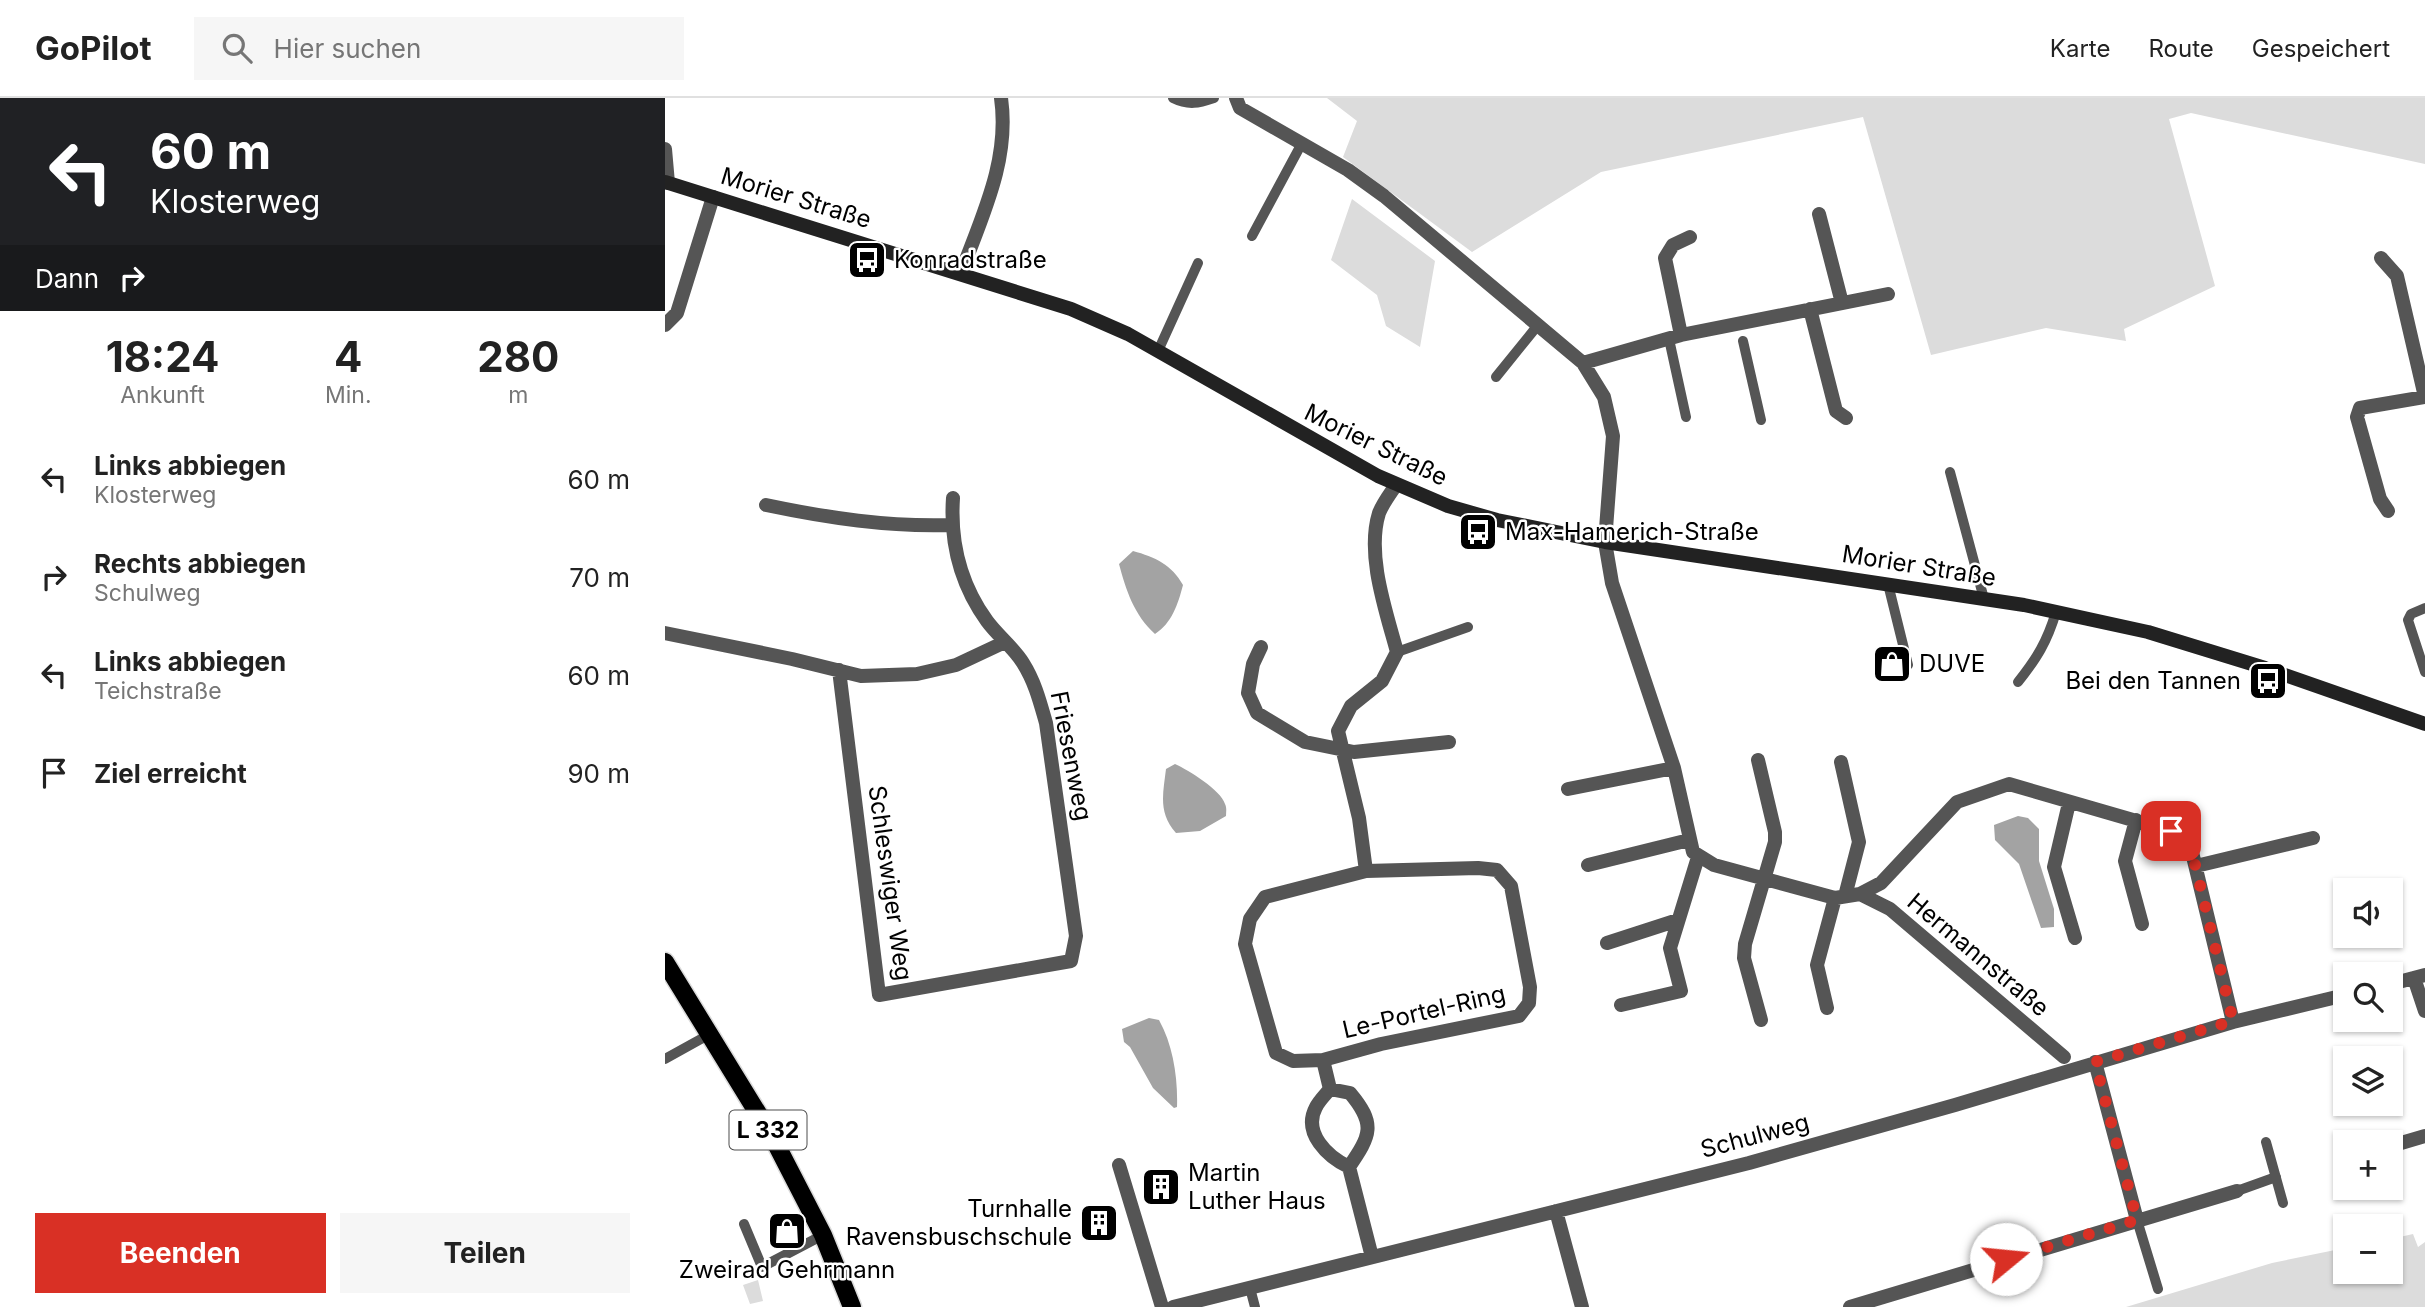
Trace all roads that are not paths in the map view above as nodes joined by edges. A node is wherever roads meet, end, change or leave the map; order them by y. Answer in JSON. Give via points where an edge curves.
{"nodes":[{"id":1,"x":1001,"y":98,"type":"edge"},
{"id":2,"x":1173,"y":98,"type":"edge"},
{"id":3,"x":1214,"y":98,"type":"edge"},
{"id":4,"x":1236,"y":98,"type":"edge"},
{"id":5,"x":1301,"y":143,"type":"junction"},
{"id":6,"x":665,"y":149,"type":"edge"},
{"id":7,"x":666,"y":183,"type":"edge"},
{"id":8,"x":713,"y":197,"type":"junction"},
{"id":9,"x":1819,"y":214,"type":"dead end"},
{"id":10,"x":1252,"y":236,"type":"dead end"},
{"id":11,"x":1690,"y":237,"type":"dead end"},
{"id":12,"x":2381,"y":258,"type":"dead end"},
{"id":13,"x":1198,"y":263,"type":"dead end"},
{"id":14,"x":961,"y":273,"type":"junction"},
{"id":15,"x":1888,"y":294,"type":"dead end"},
{"id":16,"x":1842,"y":303,"type":"junction"},
{"id":17,"x":1811,"y":309,"type":"junction"},
{"id":18,"x":665,"y":325,"type":"edge"},
{"id":19,"x":1538,"y":325,"type":"junction"},
{"id":20,"x":1675,"y":337,"type":"junction"},
{"id":21,"x":1743,"y":341,"type":"dead end"},
{"id":22,"x":1158,"y":351,"type":"junction"},
{"id":23,"x":1583,"y":363,"type":"junction"},
{"id":24,"x":1496,"y":377,"type":"dead end"},
{"id":25,"x":2425,"y":397,"type":"edge"},
{"id":26,"x":1686,"y":417,"type":"dead end"},
{"id":27,"x":1846,"y":418,"type":"dead end"},
{"id":28,"x":1761,"y":421,"type":"dead end"},
{"id":29,"x":1949,"y":472,"type":"dead end"},
{"id":30,"x":1396,"y":485,"type":"junction"},
{"id":31,"x":953,"y":498,"type":"dead end"},
{"id":32,"x":766,"y":505,"type":"dead end"},
{"id":33,"x":2388,"y":511,"type":"dead end"},
{"id":34,"x":951,"y":525,"type":"junction"},
{"id":35,"x":1605,"y":542,"type":"junction"},
{"id":36,"x":1888,"y":584,"type":"junction"},
{"id":37,"x":1984,"y":599,"type":"junction"},
{"id":38,"x":2425,"y":608,"type":"edge"},
{"id":39,"x":2056,"y":612,"type":"junction"},
{"id":40,"x":1468,"y":627,"type":"dead end"},
{"id":41,"x":665,"y":633,"type":"edge"},
{"id":42,"x":1005,"y":642,"type":"junction"},
{"id":43,"x":1261,"y":647,"type":"dead end"},
{"id":44,"x":1397,"y":652,"type":"junction"},
{"id":45,"x":1908,"y":665,"type":"dead end"},
{"id":46,"x":839,"y":670,"type":"junction"},
{"id":47,"x":2425,"y":671,"type":"edge"},
{"id":48,"x":2018,"y":682,"type":"dead end"},
{"id":49,"x":2425,"y":724,"type":"edge"},
{"id":50,"x":1449,"y":742,"type":"dead end"},
{"id":51,"x":1341,"y":748,"type":"junction"},
{"id":52,"x":1758,"y":760,"type":"dead end"},
{"id":53,"x":1841,"y":762,"type":"dead end"},
{"id":54,"x":1674,"y":768,"type":"junction"},
{"id":55,"x":1568,"y":789,"type":"dead end"},
{"id":56,"x":2069,"y":803,"type":"junction"},
{"id":57,"x":2136,"y":820,"type":"junction"},
{"id":58,"x":2313,"y":838,"type":"dead end"},
{"id":59,"x":1689,"y":840,"type":"junction"},
{"id":60,"x":1698,"y":856,"type":"junction"},
{"id":61,"x":1588,"y":865,"type":"dead end"},
{"id":62,"x":2196,"y":866,"type":"junction"},
{"id":63,"x":1366,"y":872,"type":"junction"},
{"id":64,"x":1764,"y":880,"type":"junction"},
{"id":65,"x":1860,"y":894,"type":"junction"},
{"id":66,"x":1840,"y":897,"type":"junction"},
{"id":67,"x":1678,"y":920,"type":"junction"},
{"id":68,"x":2142,"y":923,"type":"dead end"},
{"id":69,"x":2075,"y":938,"type":"dead end"},
{"id":70,"x":1607,"y":943,"type":"dead end"},
{"id":71,"x":1071,"y":961,"type":"joint"},
{"id":72,"x":666,"y":964,"type":"edge"},
{"id":73,"x":2420,"y":977,"type":"edge"},
{"id":74,"x":2333,"y":998,"type":"edge"},
{"id":75,"x":1621,"y":1005,"type":"dead end"},
{"id":76,"x":1827,"y":1008,"type":"dead end"},
{"id":77,"x":2425,"y":1012,"type":"edge"},
{"id":78,"x":1761,"y":1020,"type":"dead end"},
{"id":79,"x":2233,"y":1021,"type":"junction"},
{"id":80,"x":710,"y":1034,"type":"junction"},
{"id":81,"x":2063,"y":1057,"type":"dead end"},
{"id":82,"x":665,"y":1059,"type":"edge"},
{"id":83,"x":1323,"y":1060,"type":"junction"},
{"id":84,"x":2095,"y":1062,"type":"junction"},
{"id":85,"x":1330,"y":1089,"type":"junction"},
{"id":86,"x":2425,"y":1136,"type":"edge"},
{"id":87,"x":2266,"y":1142,"type":"dead end"},
{"id":88,"x":2403,"y":1142,"type":"edge"},
{"id":89,"x":1119,"y":1166,"type":"dead end"},
{"id":90,"x":1349,"y":1167,"type":"junction"},
{"id":91,"x":2276,"y":1177,"type":"junction"},
{"id":92,"x":2237,"y":1191,"type":"joint"},
{"id":93,"x":2283,"y":1203,"type":"dead end"},
{"id":94,"x":1556,"y":1211,"type":"junction"},
{"id":95,"x":2137,"y":1220,"type":"junction"},
{"id":96,"x":744,"y":1224,"type":"dead end"},
{"id":97,"x":824,"y":1235,"type":"junction"},
{"id":98,"x":1372,"y":1257,"type":"junction"},
{"id":99,"x":1250,"y":1288,"type":"junction"},
{"id":100,"x":2158,"y":1289,"type":"dead end"},
{"id":101,"x":852,"y":1307,"type":"edge"},
{"id":102,"x":1162,"y":1307,"type":"edge"},
{"id":103,"x":1173,"y":1307,"type":"edge"},
{"id":104,"x":1255,"y":1307,"type":"edge"},
{"id":105,"x":1582,"y":1307,"type":"edge"},
{"id":106,"x":1850,"y":1307,"type":"edge"}],
"edges":[{"from":1,"to":14,"type":"street","via":[[1003,138],[998,172]]},
{"from":2,"to":3,"type":"lane","via":[[1195,104]]},
{"from":4,"to":5,"type":"street","via":[[1240,108]]},
{"from":5,"to":10,"type":"lane"},
{"from":5,"to":19,"type":"street","via":[[1384,196]]},
{"from":6,"to":7,"type":"street"},
{"from":7,"to":8,"type":"main road","name":"Morier Straße"},
{"from":8,"to":14,"type":"main road","name":"Morier Straße"},
{"from":8,"to":18,"type":"street","via":[[677,313]]},
{"from":9,"to":16,"type":"street"},
{"from":11,"to":20,"type":"street","via":[[1673,245],[1665,258]]},
{"from":12,"to":25,"type":"street","via":[[2397,276]]},
{"from":13,"to":22,"type":"lane"},
{"from":14,"to":22,"type":"main road","name":"Morier Straße","via":[[1071,309]]},
{"from":15,"to":16,"type":"street"},
{"from":16,"to":17,"type":"street"},
{"from":17,"to":20,"type":"street"},
{"from":17,"to":27,"type":"street","via":[[1836,411]]},
{"from":19,"to":23,"type":"street"},
{"from":19,"to":24,"type":"lane"},
{"from":20,"to":23,"type":"street"},
{"from":20,"to":26,"type":"lane"},
{"from":21,"to":28,"type":"lane"},
{"from":22,"to":30,"type":"main road","name":"Morier Straße"},
{"from":23,"to":35,"type":"street","via":[[1604,397],[1613,436]]},
{"from":25,"to":33,"type":"street","via":[[2360,408],[2357,417],[2380,499]]},
{"from":29,"to":37,"type":"lane"},
{"from":30,"to":35,"type":"main road","name":"Morier Straße","via":[[1497,520]]},
{"from":30,"to":44,"type":"street","via":[[1380,511],[1374,537]]},
{"from":31,"to":34,"type":"street","name":"Friesenweg"},
{"from":32,"to":34,"type":"street","via":[[857,522]]},
{"from":34,"to":42,"type":"street","name":"Friesenweg","via":[[963,582]]},
{"from":35,"to":36,"type":"main road","name":"Morier Straße"},
{"from":35,"to":54,"type":"street","via":[[1612,583]]},
{"from":36,"to":37,"type":"main road","name":"Morier Straße"},
{"from":36,"to":45,"type":"lane"},
{"from":37,"to":39,"type":"main road","name":"Morier Straße"},
{"from":38,"to":47,"type":"lane","via":[[2408,620]]},
{"from":39,"to":48,"type":"lane","via":[[2043,647]]},
{"from":39,"to":49,"type":"main road","name":"Morier Straße","via":[[2148,632]]},
{"from":40,"to":44,"type":"lane"},
{"from":41,"to":46,"type":"street"},
{"from":42,"to":46,"type":"street","via":[[956,665],[917,674],[861,676]]},
{"from":42,"to":71,"type":"street","name":"Friesenweg","via":[[1022,661],[1046,723],[1076,936]]},
{"from":43,"to":51,"type":"street","via":[[1248,693],[1257,713],[1305,742]]},
{"from":44,"to":51,"type":"street","via":[[1382,681],[1350,706],[1338,731]]},
{"from":46,"to":71,"type":"street","name":"Schleswiger Weg","via":[[879,995]]},
{"from":50,"to":51,"type":"street","via":[[1354,752]]},
{"from":51,"to":63,"type":"street","via":[[1359,818]]},
{"from":52,"to":64,"type":"street","via":[[1775,832]]},
{"from":53,"to":66,"type":"street","via":[[1859,842]]},
{"from":54,"to":55,"type":"street"},
{"from":54,"to":59,"type":"street"},
{"from":56,"to":57,"type":"street","name":"Hermannstraße"},
{"from":56,"to":65,"type":"street","name":"Hermannstraße","via":[[2009,784],[1957,802],[1881,883]]},
{"from":56,"to":69,"type":"street","via":[[2054,867]]},
{"from":57,"to":62,"type":"street","name":"Hermannstraße","via":[[2171,831],[2190,844]]},
{"from":57,"to":68,"type":"street","via":[[2125,862]]},
{"from":58,"to":62,"type":"street"},
{"from":59,"to":60,"type":"street"},
{"from":59,"to":61,"type":"street"},
{"from":60,"to":64,"type":"street","name":"Hermannstraße"},
{"from":60,"to":67,"type":"street"},
{"from":62,"to":79,"type":"street"},
{"from":63,"to":83,"type":"street","name":"Le-Portel-Ring","via":[[1265,897],[1250,919],[1245,944],[1276,1053],[1293,1061]]},
{"from":63,"to":83,"type":"street","name":"Le-Portel-Ring","via":[[1497,870],[1511,886],[1529,1003],[1519,1016]]},
{"from":64,"to":66,"type":"street","name":"Hermannstraße"},
{"from":64,"to":78,"type":"street","via":[[1744,958]]},
{"from":65,"to":66,"type":"street","name":"Hermannstraße"},
{"from":65,"to":81,"type":"street","name":"Hermannstraße","via":[[1890,909]]},
{"from":66,"to":76,"type":"street","via":[[1817,965]]},
{"from":67,"to":70,"type":"street"},
{"from":67,"to":75,"type":"street","via":[[1670,948],[1681,991]]},
{"from":72,"to":80,"type":"main road","number":"L 332"},
{"from":73,"to":77,"type":"street"},
{"from":74,"to":79,"type":"street","name":"Schulweg"},
{"from":79,"to":84,"type":"street","name":"Schulweg"},
{"from":80,"to":82,"type":"lane"},
{"from":80,"to":97,"type":"main road","number":"L 332"},
{"from":83,"to":85,"type":"street","name":"Le-Portel-Ring"},
{"from":84,"to":94,"type":"street","name":"Schulweg","via":[[1749,1163]]},
{"from":84,"to":95,"type":"street"},
{"from":85,"to":90,"type":"street","via":[[1315,1108],[1313,1132],[1318,1143]]},
{"from":85,"to":90,"type":"street","via":[[1350,1093],[1368,1121],[1365,1143]]},
{"from":86,"to":88,"type":"street"},
{"from":87,"to":91,"type":"lane"},
{"from":89,"to":102,"type":"street"},
{"from":90,"to":98,"type":"street"},
{"from":91,"to":92,"type":"lane"},
{"from":91,"to":93,"type":"lane"},
{"from":92,"to":95,"type":"street"},
{"from":94,"to":98,"type":"street","name":"Schulweg"},
{"from":94,"to":105,"type":"street"},
{"from":95,"to":100,"type":"lane"},
{"from":95,"to":106,"type":"street"},
{"from":96,"to":97,"type":"lane","via":[[762,1267]]},
{"from":97,"to":101,"type":"main road","number":"L 332"},
{"from":98,"to":99,"type":"street","name":"Schulweg"},
{"from":99,"to":103,"type":"street","name":"Schulweg"},
{"from":99,"to":104,"type":"lane"}]}
